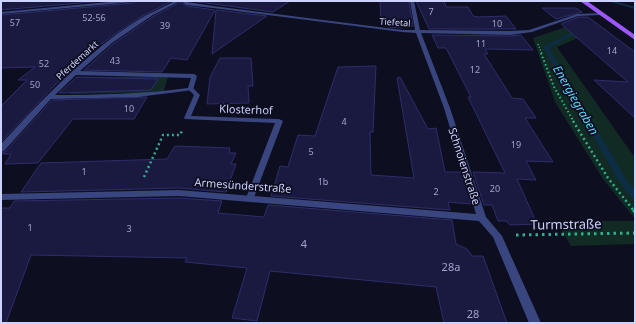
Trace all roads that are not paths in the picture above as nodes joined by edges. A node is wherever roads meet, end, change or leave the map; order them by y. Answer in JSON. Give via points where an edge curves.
{"nodes":[{"id":1,"x":133,"y":1,"type":"edge"},
{"id":2,"x":178,"y":1,"type":"edge"},
{"id":3,"x":412,"y":1,"type":"edge"},
{"id":4,"x":582,"y":1,"type":"edge"},
{"id":5,"x":185,"y":2,"type":"edge"},
{"id":6,"x":1,"y":13,"type":"edge"},
{"id":7,"x":601,"y":14,"type":"junction"},
{"id":8,"x":419,"y":32,"type":"junction"},
{"id":9,"x":635,"y":38,"type":"edge"},
{"id":10,"x":75,"y":74,"type":"junction"},
{"id":11,"x":191,"y":89,"type":"junction"},
{"id":12,"x":50,"y":97,"type":"junction"},
{"id":13,"x":1,"y":149,"type":"edge"},
{"id":14,"x":1,"y":197,"type":"edge"},
{"id":15,"x":250,"y":198,"type":"junction"},
{"id":16,"x":482,"y":218,"type":"junction"},
{"id":17,"x":535,"y":323,"type":"edge"}],
"edges":[{"from":1,"to":6,"type":"street"},
{"from":2,"to":10,"type":"street","name":"Pferdemarkt","via":[[151,14],[119,35]]},
{"from":3,"to":8,"type":"street","name":"Schnoienstraße"},
{"from":4,"to":7,"type":"main road"},
{"from":5,"to":8,"type":"street","name":"Tiefetal","via":[[378,29]]},
{"from":7,"to":8,"type":"street","name":"Tiefetal","via":[[578,15],[530,31],[510,33]]},
{"from":7,"to":9,"type":"main road"},
{"from":8,"to":16,"type":"street","name":"Schnoienstraße"},
{"from":10,"to":11,"type":"street","via":[[194,76]]},
{"from":10,"to":12,"type":"street","name":"Pferdemarkt"},
{"from":11,"to":12,"type":"street","via":[[134,97]]},
{"from":11,"to":15,"type":"street","name":"Klosterhof","via":[[197,95],[188,118],[279,121]]},
{"from":12,"to":13,"type":"street","name":"Pferdemarkt"},
{"from":14,"to":15,"type":"street","name":"Armesünderstraße","via":[[137,192]]},
{"from":15,"to":16,"type":"street","name":"Armesünderstraße"},
{"from":16,"to":17,"type":"street","name":"Schnoienstraße","via":[[497,236]]}]}
